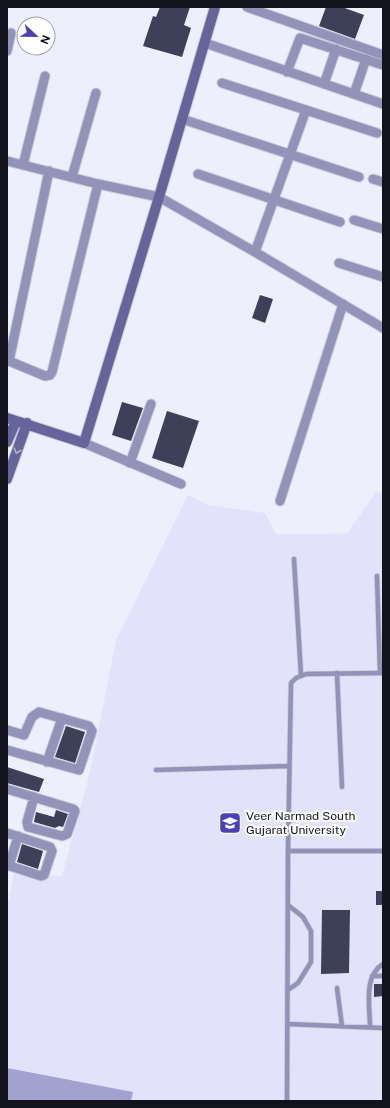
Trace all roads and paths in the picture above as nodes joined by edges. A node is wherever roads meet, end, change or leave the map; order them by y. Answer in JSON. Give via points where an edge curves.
{"nodes":[{"id":1,"x":215,"y":7,"type":"edge"},
{"id":2,"x":247,"y":7,"type":"edge"},
{"id":3,"x":11,"y":34,"type":"dead end"},
{"id":4,"x":205,"y":43,"type":"junction"},
{"id":5,"x":336,"y":49,"type":"junction"},
{"id":6,"x":7,"y":51,"type":"edge"},
{"id":7,"x":383,"y":54,"type":"edge"},
{"id":8,"x":366,"y":60,"type":"junction"},
{"id":9,"x":383,"y":65,"type":"edge"},
{"id":10,"x":287,"y":72,"type":"junction"},
{"id":11,"x":45,"y":76,"type":"dead end"},
{"id":12,"x":222,"y":83,"type":"dead end"},
{"id":13,"x":324,"y":84,"type":"junction"},
{"id":14,"x":96,"y":93,"type":"dead end"},
{"id":15,"x":354,"y":94,"type":"junction"},
{"id":16,"x":383,"y":104,"type":"edge"},
{"id":17,"x":306,"y":110,"type":"junction"},
{"id":18,"x":182,"y":119,"type":"junction"},
{"id":19,"x":377,"y":133,"type":"dead end"},
{"id":20,"x":290,"y":154,"type":"junction"},
{"id":21,"x":7,"y":161,"type":"edge"},
{"id":22,"x":23,"y":165,"type":"junction"},
{"id":23,"x":49,"y":171,"type":"junction"},
{"id":24,"x":198,"y":174,"type":"dead end"},
{"id":25,"x":72,"y":177,"type":"junction"},
{"id":26,"x":359,"y":177,"type":"dead end"},
{"id":27,"x":373,"y":179,"type":"dead end"},
{"id":28,"x":383,"y":182,"type":"edge"},
{"id":29,"x":98,"y":184,"type":"junction"},
{"id":30,"x":159,"y":197,"type":"junction"},
{"id":31,"x":274,"y":199,"type":"junction"},
{"id":32,"x":354,"y":220,"type":"dead end"},
{"id":33,"x":340,"y":222,"type":"dead end"},
{"id":34,"x":383,"y":229,"type":"edge"},
{"id":35,"x":255,"y":252,"type":"junction"},
{"id":36,"x":339,"y":263,"type":"dead end"},
{"id":37,"x":383,"y":277,"type":"edge"},
{"id":38,"x":343,"y":304,"type":"junction"},
{"id":39,"x":383,"y":328,"type":"edge"},
{"id":40,"x":8,"y":361,"type":"edge"},
{"id":41,"x":150,"y":404,"type":"dead end"},
{"id":42,"x":11,"y":419,"type":"edge"},
{"id":43,"x":27,"y":423,"type":"junction"},
{"id":44,"x":7,"y":442,"type":"edge"},
{"id":45,"x":84,"y":444,"type":"junction"},
{"id":46,"x":130,"y":463,"type":"junction"},
{"id":47,"x":7,"y":479,"type":"edge"},
{"id":48,"x":181,"y":484,"type":"dead end"},
{"id":49,"x":280,"y":501,"type":"dead end"},
{"id":50,"x":294,"y":559,"type":"dead end"},
{"id":51,"x":378,"y":576,"type":"dead end"},
{"id":52,"x":337,"y":673,"type":"junction"},
{"id":53,"x":381,"y":673,"type":"edge"},
{"id":54,"x":301,"y":675,"type":"junction"},
{"id":55,"x":62,"y":718,"type":"junction"},
{"id":56,"x":7,"y":730,"type":"edge"},
{"id":57,"x":7,"y":750,"type":"edge"},
{"id":58,"x":47,"y":762,"type":"junction"},
{"id":59,"x":289,"y":766,"type":"junction"},
{"id":60,"x":156,"y":770,"type":"dead end"},
{"id":61,"x":342,"y":787,"type":"dead end"},
{"id":62,"x":7,"y":789,"type":"edge"},
{"id":63,"x":34,"y":797,"type":"junction"},
{"id":64,"x":7,"y":833,"type":"edge"},
{"id":65,"x":18,"y":836,"type":"junction"},
{"id":66,"x":288,"y":851,"type":"junction"},
{"id":67,"x":383,"y":851,"type":"edge"},
{"id":68,"x":8,"y":865,"type":"edge"},
{"id":69,"x":288,"y":905,"type":"junction"},
{"id":70,"x":383,"y":964,"type":"edge"},
{"id":71,"x":372,"y":976,"type":"junction"},
{"id":72,"x":383,"y":976,"type":"edge"},
{"id":73,"x":337,"y":988,"type":"dead end"},
{"id":74,"x":288,"y":990,"type":"junction"},
{"id":75,"x":288,"y":1024,"type":"junction"},
{"id":76,"x":342,"y":1026,"type":"junction"},
{"id":77,"x":370,"y":1027,"type":"junction"},
{"id":78,"x":383,"y":1028,"type":"edge"},
{"id":79,"x":287,"y":1101,"type":"edge"}],
"edges":[{"from":1,"to":4,"type":"street"},
{"from":2,"to":7,"type":"street"},
{"from":3,"to":6,"type":"street"},
{"from":4,"to":10,"type":"street"},
{"from":4,"to":18,"type":"street"},
{"from":5,"to":8,"type":"street"},
{"from":5,"to":10,"type":"street","via":[[300,38]]},
{"from":5,"to":13,"type":"street"},
{"from":8,"to":9,"type":"street"},
{"from":8,"to":15,"type":"street"},
{"from":10,"to":13,"type":"street"},
{"from":11,"to":22,"type":"street"},
{"from":12,"to":17,"type":"street"},
{"from":13,"to":15,"type":"street"},
{"from":14,"to":25,"type":"street"},
{"from":15,"to":16,"type":"street"},
{"from":17,"to":19,"type":"street"},
{"from":17,"to":20,"type":"street"},
{"from":18,"to":20,"type":"street"},
{"from":18,"to":30,"type":"street"},
{"from":20,"to":26,"type":"street"},
{"from":20,"to":31,"type":"street"},
{"from":21,"to":22,"type":"street"},
{"from":22,"to":23,"type":"street"},
{"from":23,"to":25,"type":"street"},
{"from":23,"to":40,"type":"street"},
{"from":24,"to":31,"type":"street"},
{"from":25,"to":29,"type":"street"},
{"from":27,"to":28,"type":"street"},
{"from":29,"to":30,"type":"street"},
{"from":29,"to":40,"type":"street","via":[[52,372],[45,376]]},
{"from":30,"to":35,"type":"street"},
{"from":30,"to":45,"type":"street"},
{"from":31,"to":33,"type":"street"},
{"from":31,"to":35,"type":"street"},
{"from":32,"to":34,"type":"street"},
{"from":35,"to":38,"type":"street"},
{"from":36,"to":37,"type":"street"},
{"from":38,"to":39,"type":"street"},
{"from":38,"to":49,"type":"street"},
{"from":41,"to":46,"type":"street"},
{"from":42,"to":43,"type":"street"},
{"from":42,"to":44,"type":"street"},
{"from":43,"to":45,"type":"street"},
{"from":43,"to":47,"type":"street","one_way":true},
{"from":45,"to":46,"type":"street"},
{"from":46,"to":48,"type":"street"},
{"from":50,"to":54,"type":"lane"},
{"from":51,"to":53,"type":"lane"},
{"from":52,"to":53,"type":"lane"},
{"from":52,"to":54,"type":"lane"},
{"from":52,"to":61,"type":"lane"},
{"from":54,"to":59,"type":"lane","via":[[291,683],[290,689]]},
{"from":55,"to":56,"type":"street","via":[[39,712],[32,717],[24,735]]},
{"from":55,"to":58,"type":"street"},
{"from":55,"to":58,"type":"street","via":[[92,728],[80,767],[75,770]]},
{"from":57,"to":58,"type":"street"},
{"from":59,"to":60,"type":"lane"},
{"from":59,"to":66,"type":"lane"},
{"from":62,"to":63,"type":"street"},
{"from":63,"to":63,"type":"street","via":[[28,827],[62,836],[67,834],[74,810]]},
{"from":64,"to":65,"type":"street"},
{"from":65,"to":68,"type":"street"},
{"from":65,"to":68,"type":"street","via":[[50,847],[52,851],[44,875]]},
{"from":66,"to":67,"type":"lane"},
{"from":66,"to":69,"type":"lane"},
{"from":69,"to":74,"type":"lane"},
{"from":69,"to":74,"type":"lane","via":[[303,917],[310,931],[311,962],[298,983]]},
{"from":70,"to":71,"type":"lane"},
{"from":71,"to":72,"type":"lane"},
{"from":71,"to":77,"type":"lane"},
{"from":73,"to":76,"type":"lane"},
{"from":74,"to":75,"type":"lane"},
{"from":75,"to":76,"type":"lane"},
{"from":75,"to":79,"type":"lane"},
{"from":76,"to":77,"type":"lane"},
{"from":77,"to":78,"type":"lane"}]}
